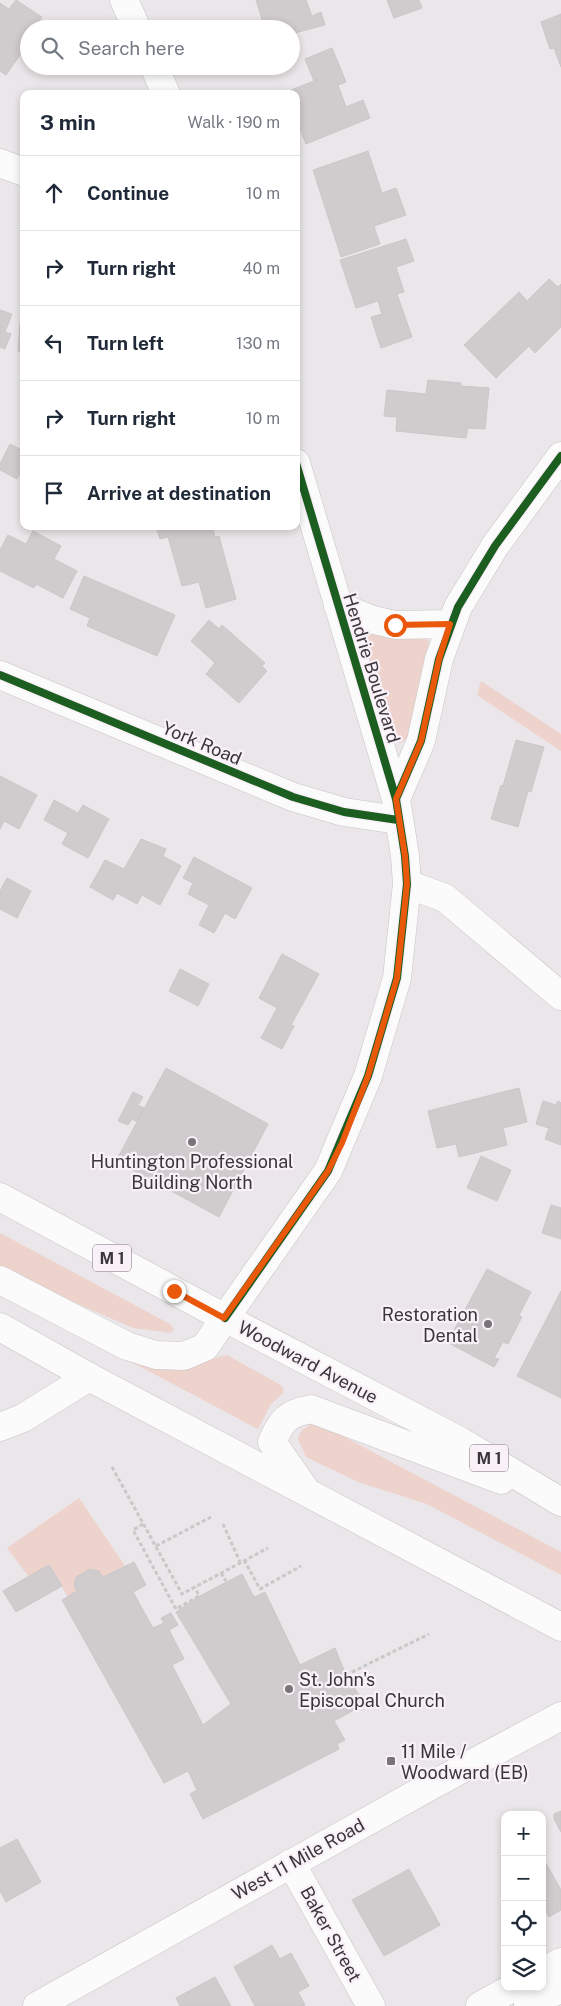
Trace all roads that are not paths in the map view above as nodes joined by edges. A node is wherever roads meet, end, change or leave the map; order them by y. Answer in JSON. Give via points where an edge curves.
{"nodes":[{"id":1,"x":124,"y":0,"type":"edge"},
{"id":2,"x":133,"y":20,"type":"edge"},
{"id":3,"x":158,"y":75,"type":"edge"},
{"id":4,"x":164,"y":90,"type":"edge"},
{"id":5,"x":0,"y":163,"type":"edge"},
{"id":6,"x":20,"y":170,"type":"edge"},
{"id":7,"x":561,"y":456,"type":"edge"},
{"id":8,"x":300,"y":477,"type":"edge"},
{"id":9,"x":338,"y":606,"type":"junction"},
{"id":10,"x":450,"y":624,"type":"junction"},
{"id":11,"x":0,"y":675,"type":"edge"},
{"id":12,"x":397,"y":809,"type":"junction"},
{"id":13,"x":407,"y":884,"type":"junction"},
{"id":14,"x":561,"y":996,"type":"edge"},
{"id":15,"x":0,"y":1197,"type":"edge"},
{"id":16,"x":0,"y":1280,"type":"edge"},
{"id":17,"x":224,"y":1318,"type":"junction"},
{"id":18,"x":0,"y":1326,"type":"edge"},
{"id":19,"x":89,"y":1377,"type":"junction"},
{"id":20,"x":0,"y":1428,"type":"edge"},
{"id":21,"x":307,"y":1492,"type":"junction"},
{"id":22,"x":561,"y":1502,"type":"edge"},
{"id":23,"x":561,"y":1627,"type":"edge"},
{"id":24,"x":561,"y":1716,"type":"edge"},
{"id":25,"x":291,"y":1863,"type":"junction"},
{"id":26,"x":561,"y":1962,"type":"edge"},
{"id":27,"x":546,"y":1970,"type":"edge"},
{"id":28,"x":561,"y":1988,"type":"edge"},
{"id":29,"x":507,"y":1991,"type":"edge"},
{"id":30,"x":37,"y":2006,"type":"edge"},
{"id":31,"x":371,"y":2006,"type":"edge"},
{"id":32,"x":480,"y":2006,"type":"edge"},
{"id":33,"x":528,"y":2006,"type":"edge"}],
"edges":[{"from":1,"to":2,"type":"main road"},
{"from":3,"to":4,"type":"main road"},
{"from":5,"to":6,"type":"main road"},
{"from":7,"to":10,"type":"main road","via":[[495,546]]},
{"from":8,"to":9,"type":"main road","name":"Hendrie Boulevard"},
{"from":9,"to":10,"type":"main road","name":"Hendrie Boulevard","via":[[395,625]]},
{"from":9,"to":12,"type":"main road","name":"Hendrie Boulevard"},
{"from":10,"to":12,"type":"main road","via":[[421,741]]},
{"from":11,"to":12,"type":"main road","name":"York Road","via":[[293,797],[344,812]]},
{"from":12,"to":13,"type":"main road","name":"Hendrie Boulevard"},
{"from":13,"to":14,"type":"main road","via":[[445,898]]},
{"from":13,"to":17,"type":"main road","name":"Hendrie Boulevard","via":[[397,978],[368,1076],[342,1143],[328,1171],[297,1217]]},
{"from":15,"to":17,"type":"main road","name":"Woodward Avenue","number":"M 1"},
{"from":16,"to":17,"type":"main road","name":"Hendrie Boulevard","via":[[127,1346],[156,1355],[184,1356],[205,1348]]},
{"from":17,"to":22,"type":"main road","name":"Woodward Avenue","number":"M 1","via":[[460,1441]]},
{"from":18,"to":19,"type":"main road"},
{"from":19,"to":20,"type":"main road"},
{"from":19,"to":21,"type":"main road"},
{"from":21,"to":22,"type":"main road","via":[[272,1442],[282,1422],[295,1412],[310,1409]]},
{"from":21,"to":23,"type":"main road"},
{"from":24,"to":25,"type":"main road","name":"West 11 Mile Road"},
{"from":25,"to":30,"type":"main road","name":"West 11 Mile Road"},
{"from":25,"to":31,"type":"main road","name":"Baker Street"},
{"from":26,"to":27,"type":"main road"},
{"from":28,"to":33,"type":"main road"},
{"from":29,"to":32,"type":"main road"}]}
